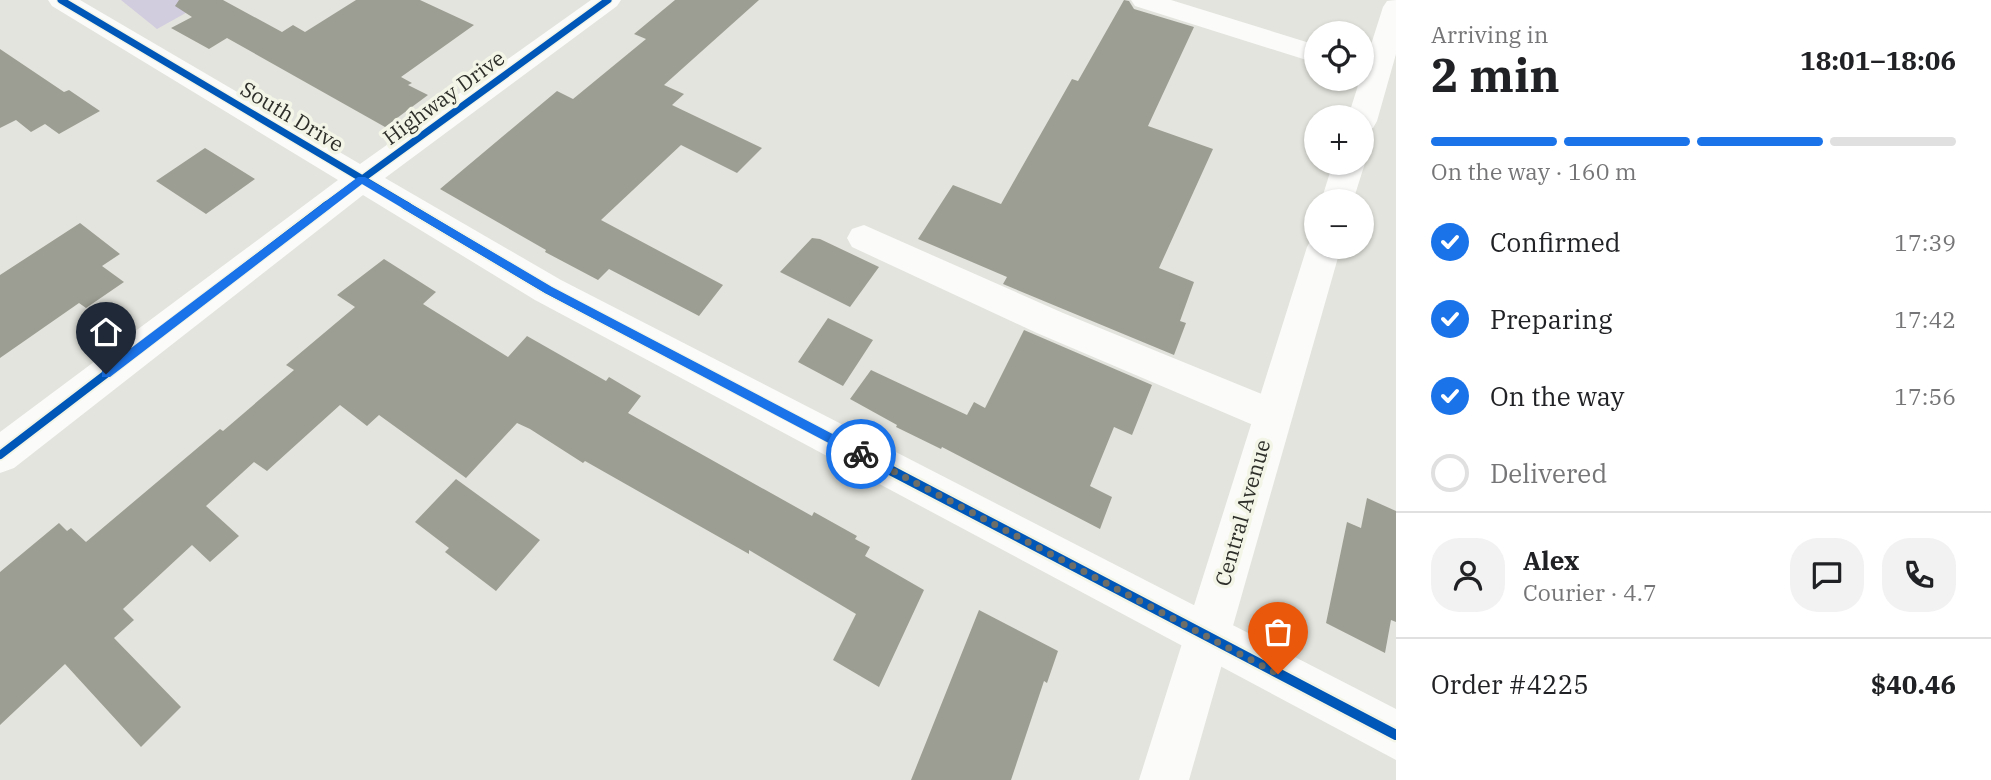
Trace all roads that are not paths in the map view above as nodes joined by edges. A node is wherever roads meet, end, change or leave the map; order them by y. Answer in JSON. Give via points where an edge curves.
{"nodes":[{"id":1,"x":61,"y":0,"type":"edge"},
{"id":2,"x":608,"y":0,"type":"edge"},
{"id":3,"x":1144,"y":0,"type":"edge"},
{"id":4,"x":1396,"y":8,"type":"edge"},
{"id":5,"x":1304,"y":50,"type":"edge"},
{"id":6,"x":1374,"y":59,"type":"edge"},
{"id":7,"x":361,"y":179,"type":"junction"},
{"id":8,"x":864,"y":238,"type":"dead end"},
{"id":9,"x":1320,"y":259,"type":"edge"},
{"id":10,"x":1272,"y":416,"type":"junction"},
{"id":11,"x":0,"y":455,"type":"edge"},
{"id":12,"x":1208,"y":636,"type":"junction"},
{"id":13,"x":1396,"y":735,"type":"edge"},
{"id":14,"x":1164,"y":780,"type":"edge"}],
"edges":[{"from":1,"to":7,"type":"street","name":"South Drive"},
{"from":2,"to":7,"type":"street","name":"Highway Drive"},
{"from":3,"to":5,"type":"street"},
{"from":4,"to":6,"type":"street"},
{"from":7,"to":11,"type":"street","name":"Highway Drive"},
{"from":7,"to":12,"type":"street","name":"South Drive","via":[[548,290]]},
{"from":8,"to":10,"type":"street","via":[[1050,323]]},
{"from":9,"to":10,"type":"street","name":"Central Avenue"},
{"from":10,"to":12,"type":"street","name":"Central Avenue"},
{"from":12,"to":13,"type":"street","name":"South Drive"},
{"from":12,"to":14,"type":"street","name":"Central Avenue"}]}
